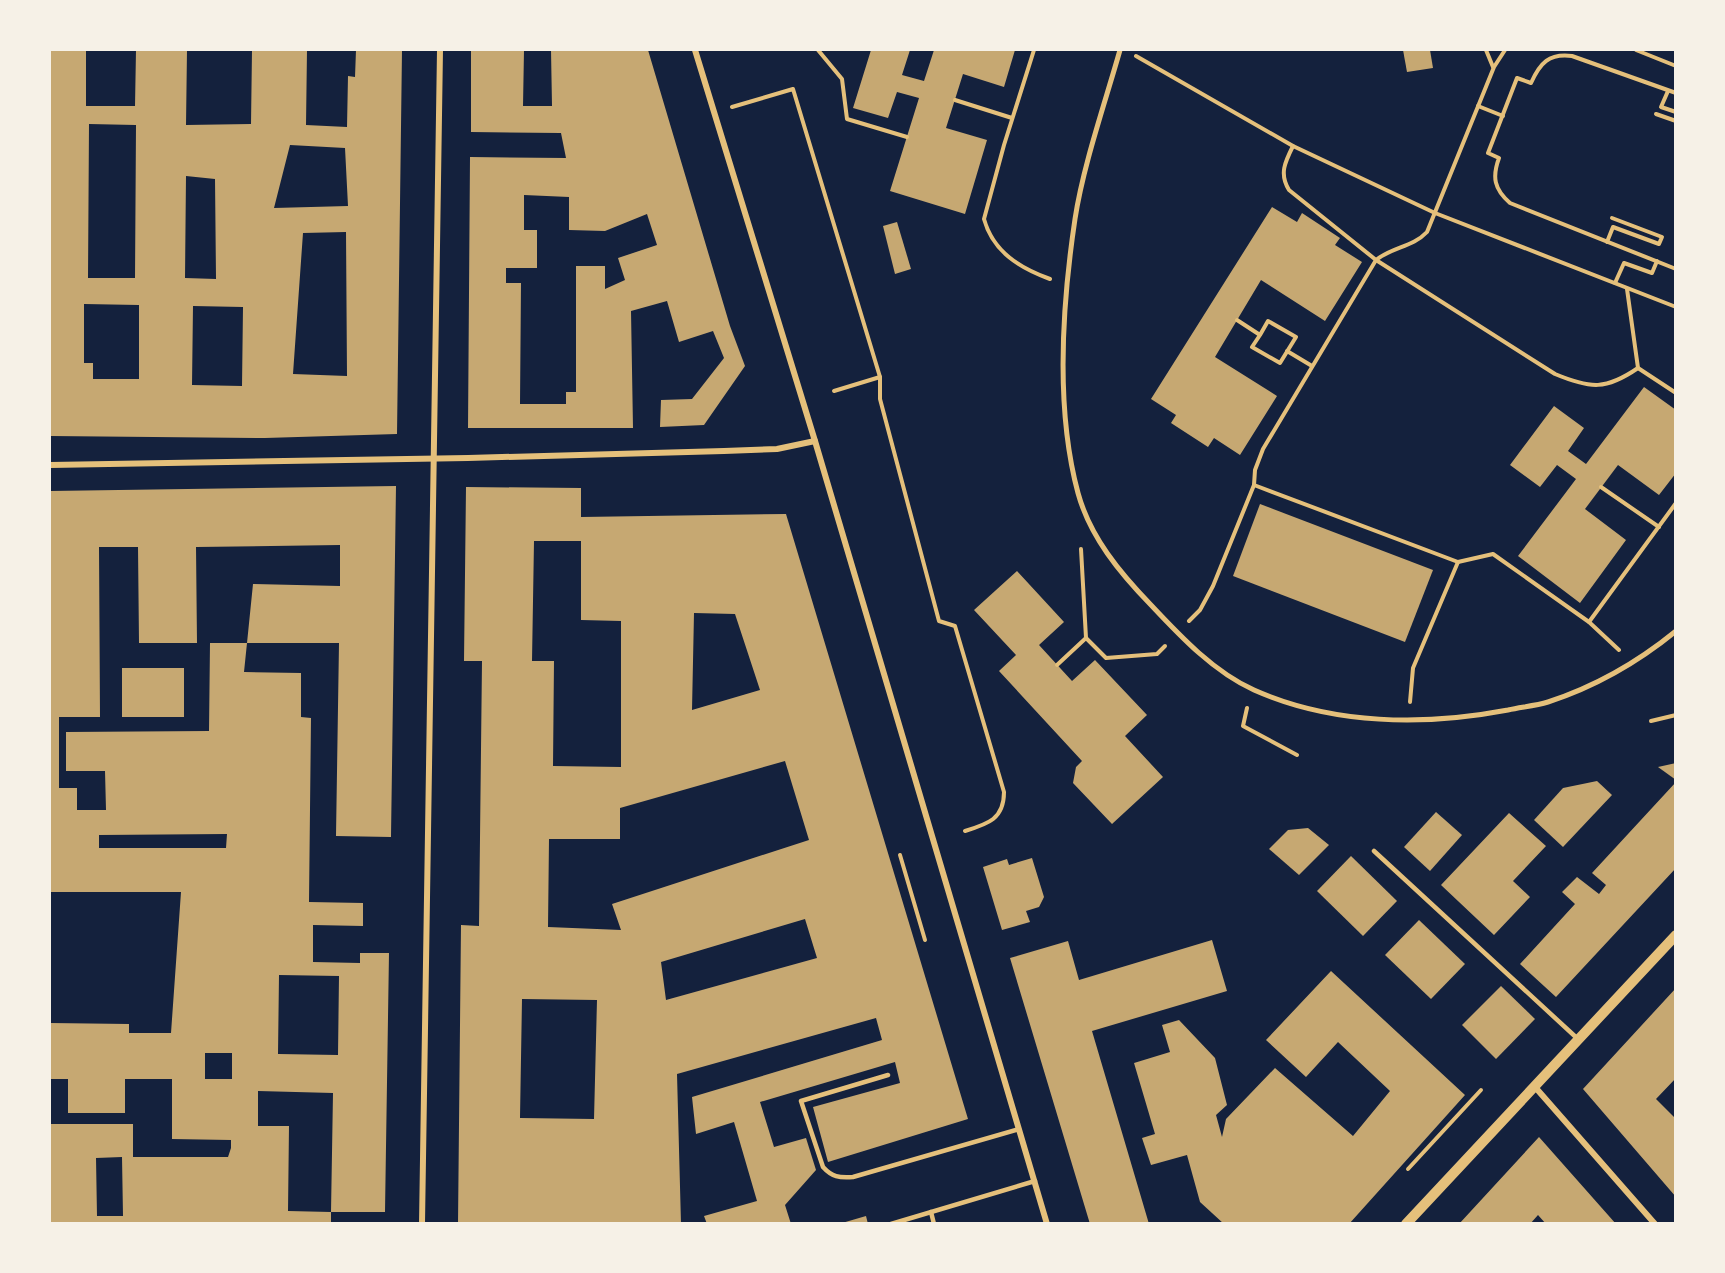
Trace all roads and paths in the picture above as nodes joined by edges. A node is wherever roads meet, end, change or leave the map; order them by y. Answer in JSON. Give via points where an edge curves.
{"nodes":[{"id":1,"x":440,"y":50,"type":"edge"},
{"id":2,"x":695,"y":50,"type":"edge"},
{"id":3,"x":818,"y":50,"type":"edge"},
{"id":4,"x":1034,"y":50,"type":"edge"},
{"id":5,"x":1120,"y":50,"type":"edge"},
{"id":6,"x":1486,"y":50,"type":"edge"},
{"id":7,"x":1505,"y":50,"type":"edge"},
{"id":8,"x":1636,"y":50,"type":"edge"},
{"id":9,"x":1135,"y":55,"type":"dead end"},
{"id":10,"x":1676,"y":66,"type":"edge"},
{"id":11,"x":1494,"y":67,"type":"junction"},
{"id":12,"x":1668,"y":91,"type":"junction"},
{"id":13,"x":1676,"y":93,"type":"edge"},
{"id":14,"x":955,"y":100,"type":"dead end"},
{"id":15,"x":1478,"y":106,"type":"junction"},
{"id":16,"x":714,"y":112,"type":"junction"},
{"id":17,"x":1676,"y":112,"type":"edge"},
{"id":18,"x":1656,"y":114,"type":"dead end"},
{"id":19,"x":1503,"y":116,"type":"junction"},
{"id":20,"x":1012,"y":118,"type":"junction"},
{"id":21,"x":1676,"y":121,"type":"edge"},
{"id":22,"x":907,"y":137,"type":"dead end"},
{"id":23,"x":1293,"y":146,"type":"junction"},
{"id":24,"x":1435,"y":213,"type":"junction"},
{"id":25,"x":1612,"y":219,"type":"dead end"},
{"id":26,"x":1607,"y":242,"type":"junction"},
{"id":27,"x":1376,"y":260,"type":"junction"},
{"id":28,"x":1657,"y":261,"type":"junction"},
{"id":29,"x":1676,"y":269,"type":"edge"},
{"id":30,"x":1614,"y":284,"type":"junction"},
{"id":31,"x":1068,"y":285,"type":"junction"},
{"id":32,"x":1627,"y":288,"type":"junction"},
{"id":33,"x":1676,"y":307,"type":"edge"},
{"id":34,"x":1237,"y":320,"type":"dead end"},
{"id":35,"x":1260,"y":335,"type":"junction"},
{"id":36,"x":1287,"y":351,"type":"junction"},
{"id":37,"x":1311,"y":366,"type":"junction"},
{"id":38,"x":1638,"y":368,"type":"junction"},
{"id":39,"x":880,"y":377,"type":"junction"},
{"id":40,"x":834,"y":391,"type":"dead end"},
{"id":41,"x":1676,"y":393,"type":"edge"},
{"id":42,"x":815,"y":441,"type":"junction"},
{"id":43,"x":436,"y":458,"type":"junction"},
{"id":44,"x":50,"y":465,"type":"edge"},
{"id":45,"x":1254,"y":485,"type":"junction"},
{"id":46,"x":1601,"y":487,"type":"dead end"},
{"id":47,"x":1676,"y":503,"type":"edge"},
{"id":48,"x":1659,"y":527,"type":"junction"},
{"id":49,"x":1081,"y":539,"type":"dead end"},
{"id":50,"x":1458,"y":562,"type":"junction"},
{"id":51,"x":1589,"y":622,"type":"junction"},
{"id":52,"x":1676,"y":632,"type":"edge"},
{"id":53,"x":1177,"y":633,"type":"junction"},
{"id":54,"x":1086,"y":638,"type":"junction"},
{"id":55,"x":1634,"y":663,"type":"junction"},
{"id":56,"x":1057,"y":665,"type":"dead end"},
{"id":57,"x":1252,"y":690,"type":"junction"},
{"id":58,"x":1676,"y":715,"type":"edge"},
{"id":59,"x":1411,"y":720,"type":"junction"},
{"id":60,"x":1651,"y":721,"type":"dead end"},
{"id":61,"x":1297,"y":755,"type":"dead end"},
{"id":62,"x":965,"y":831,"type":"dead end"},
{"id":63,"x":1374,"y":850,"type":"dead end"},
{"id":64,"x":900,"y":855,"type":"dead end"},
{"id":65,"x":1676,"y":935,"type":"edge"},
{"id":66,"x":925,"y":940,"type":"dead end"},
{"id":67,"x":1579,"y":1040,"type":"junction"},
{"id":68,"x":888,"y":1076,"type":"dead end"},
{"id":69,"x":1535,"y":1087,"type":"junction"},
{"id":70,"x":1481,"y":1090,"type":"dead end"},
{"id":71,"x":1019,"y":1129,"type":"junction"},
{"id":72,"x":1408,"y":1169,"type":"dead end"},
{"id":73,"x":1035,"y":1181,"type":"junction"},
{"id":74,"x":931,"y":1212,"type":"junction"},
{"id":75,"x":423,"y":1224,"type":"edge"},
{"id":76,"x":891,"y":1224,"type":"edge"},
{"id":77,"x":934,"y":1224,"type":"edge"},
{"id":78,"x":1047,"y":1224,"type":"edge"},
{"id":79,"x":1406,"y":1224,"type":"edge"},
{"id":80,"x":1655,"y":1224,"type":"edge"}],
"edges":[{"from":1,"to":43,"type":"street"},
{"from":2,"to":16,"type":"street"},
{"from":3,"to":22,"type":"path","via":[[842,79],[847,119]]},
{"from":4,"to":20,"type":"path"},
{"from":5,"to":31,"type":"street","via":[[1075,217]]},
{"from":6,"to":11,"type":"path"},
{"from":7,"to":11,"type":"path"},
{"from":8,"to":10,"type":"path"},
{"from":9,"to":23,"type":"path"},
{"from":11,"to":15,"type":"path"},
{"from":12,"to":13,"type":"path"},
{"from":12,"to":17,"type":"path","via":[[1661,106]]},
{"from":12,"to":19,"type":"path","via":[[1563,55],[1538,66],[1531,83],[1517,78]]},
{"from":14,"to":20,"type":"path"},
{"from":15,"to":19,"type":"path"},
{"from":15,"to":24,"type":"path"},
{"from":16,"to":39,"type":"path","via":[[793,89]]},
{"from":16,"to":42,"type":"street"},
{"from":18,"to":21,"type":"path"},
{"from":19,"to":26,"type":"path","via":[[1488,153],[1499,158],[1494,179],[1501,196]]},
{"from":20,"to":31,"type":"path","via":[[985,210],[987,230],[1008,259]]},
{"from":23,"to":24,"type":"path"},
{"from":23,"to":27,"type":"path","via":[[1283,176],[1289,190]]},
{"from":24,"to":27,"type":"path","via":[[1419,241]]},
{"from":24,"to":30,"type":"path"},
{"from":25,"to":26,"type":"path","via":[[1662,237],[1659,244],[1613,227]]},
{"from":26,"to":28,"type":"path"},
{"from":27,"to":37,"type":"path"},
{"from":27,"to":38,"type":"path","via":[[1569,380],[1589,386],[1605,385],[1618,382]]},
{"from":28,"to":29,"type":"path"},
{"from":28,"to":30,"type":"path","via":[[1652,273],[1624,263]]},
{"from":30,"to":32,"type":"path"},
{"from":31,"to":53,"type":"street","via":[[1065,434],[1079,496],[1097,539],[1125,578]]},
{"from":32,"to":33,"type":"path"},
{"from":32,"to":38,"type":"path"},
{"from":34,"to":35,"type":"path"},
{"from":35,"to":36,"type":"path","via":[[1252,348],[1280,363]]},
{"from":35,"to":36,"type":"path","via":[[1268,321],[1296,337]]},
{"from":36,"to":37,"type":"path"},
{"from":37,"to":45,"type":"path","via":[[1263,449]]},
{"from":38,"to":41,"type":"path"},
{"from":39,"to":40,"type":"path"},
{"from":39,"to":62,"type":"path","via":[[880,399],[939,621],[955,626],[1004,792],[1000,814]]},
{"from":42,"to":43,"type":"street","via":[[777,449]]},
{"from":42,"to":71,"type":"street"},
{"from":43,"to":44,"type":"street"},
{"from":43,"to":75,"type":"street"},
{"from":45,"to":50,"type":"path"},
{"from":45,"to":53,"type":"path","via":[[1213,586],[1200,610]]},
{"from":46,"to":48,"type":"path"},
{"from":47,"to":48,"type":"path"},
{"from":48,"to":51,"type":"path"},
{"from":49,"to":54,"type":"path"},
{"from":50,"to":51,"type":"path","via":[[1493,554]]},
{"from":50,"to":59,"type":"path","via":[[1413,668]]},
{"from":51,"to":55,"type":"path"},
{"from":52,"to":55,"type":"street"},
{"from":53,"to":54,"type":"path","via":[[1156,654],[1106,658]]},
{"from":53,"to":57,"type":"street","via":[[1215,666]]},
{"from":54,"to":56,"type":"path"},
{"from":55,"to":59,"type":"street","via":[[1547,702],[1478,715]]},
{"from":57,"to":59,"type":"street","via":[[1299,707],[1352,717]]},
{"from":57,"to":61,"type":"path","via":[[1243,726]]},
{"from":58,"to":60,"type":"path"},
{"from":63,"to":67,"type":"lane"},
{"from":64,"to":66,"type":"path"},
{"from":65,"to":67,"type":"street"},
{"from":67,"to":69,"type":"street"},
{"from":68,"to":71,"type":"lane","via":[[801,1101],[823,1167],[829,1174],[853,1177]]},
{"from":69,"to":79,"type":"street"},
{"from":69,"to":80,"type":"street"},
{"from":70,"to":72,"type":"path"},
{"from":71,"to":73,"type":"street"},
{"from":73,"to":74,"type":"lane"},
{"from":73,"to":78,"type":"street"},
{"from":74,"to":76,"type":"lane"},
{"from":74,"to":77,"type":"lane"}]}
